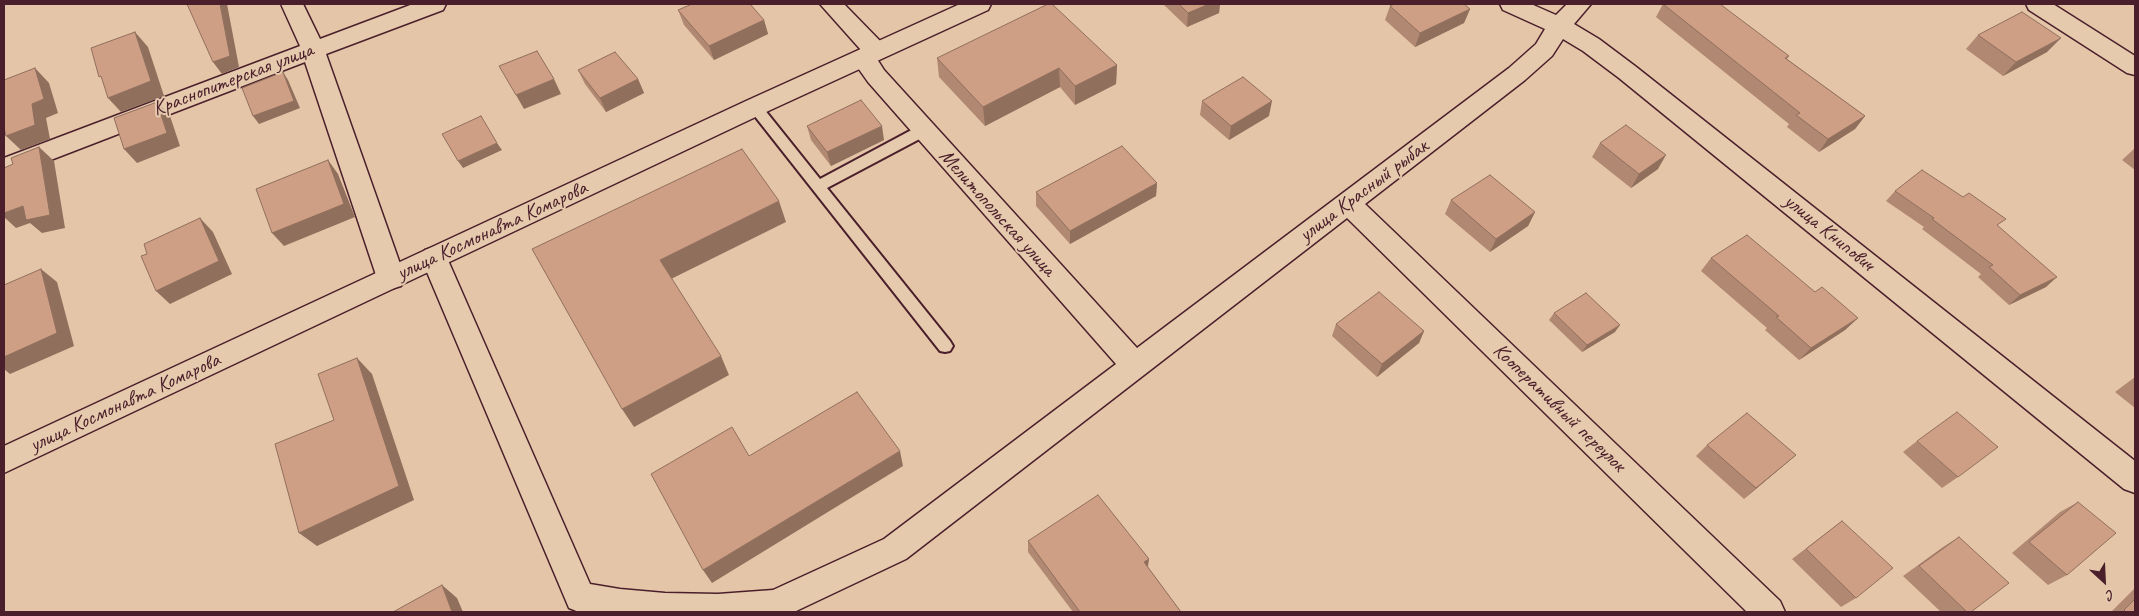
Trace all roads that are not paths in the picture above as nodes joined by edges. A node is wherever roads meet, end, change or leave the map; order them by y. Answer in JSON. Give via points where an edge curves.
{"nodes":[{"id":1,"x":292,"y":4,"type":"edge"},
{"id":2,"x":435,"y":4,"type":"edge"},
{"id":3,"x":831,"y":4,"type":"edge"},
{"id":4,"x":980,"y":4,"type":"edge"},
{"id":5,"x":1511,"y":4,"type":"edge"},
{"id":6,"x":1580,"y":4,"type":"edge"},
{"id":7,"x":2037,"y":4,"type":"edge"},
{"id":8,"x":1559,"y":26,"type":"junction"},
{"id":9,"x":313,"y":50,"type":"junction"},
{"id":10,"x":869,"y":55,"type":"junction"},
{"id":11,"x":2135,"y":67,"type":"edge"},
{"id":12,"x":755,"y":107,"type":"junction"},
{"id":13,"x":924,"y":130,"type":"junction"},
{"id":14,"x":4,"y":168,"type":"edge"},
{"id":15,"x":818,"y":186,"type":"junction"},
{"id":16,"x":1348,"y":203,"type":"junction"},
{"id":17,"x":434,"y":258,"type":"junction"},
{"id":18,"x":391,"y":278,"type":"junction"},
{"id":19,"x":945,"y":346,"type":"dead end"},
{"id":20,"x":1135,"y":366,"type":"junction"},
{"id":21,"x":4,"y":460,"type":"edge"},
{"id":22,"x":2135,"y":479,"type":"edge"},
{"id":23,"x":619,"y":609,"type":"edge"},
{"id":24,"x":1769,"y":612,"type":"edge"}],
"edges":[{"from":1,"to":9,"type":"street"},
{"from":2,"to":9,"type":"street","name":"Краснопитерская улица"},
{"from":3,"to":10,"type":"street","name":"Мелитопольская улица"},
{"from":4,"to":10,"type":"street","name":"улица Космонавта Комарова"},
{"from":5,"to":8,"type":"street","name":"улица Книпович"},
{"from":6,"to":8,"type":"street","name":"улица Красный рыбак"},
{"from":7,"to":11,"type":"street"},
{"from":8,"to":16,"type":"street","name":"улица Красный рыбак","via":[[1544,50],[1516,74]]},
{"from":8,"to":22,"type":"street","name":"улица Книпович","via":[[1627,72]]},
{"from":9,"to":14,"type":"street","name":"Краснопитерская улица"},
{"from":9,"to":18,"type":"street"},
{"from":10,"to":12,"type":"street","name":"улица Космонавта Комарова"},
{"from":10,"to":13,"type":"street","name":"Мелитопольская улица","via":[[876,76]]},
{"from":12,"to":15,"type":"lane"},
{"from":12,"to":17,"type":"street","name":"улица Космонавта Комарова"},
{"from":13,"to":15,"type":"lane"},
{"from":13,"to":20,"type":"street","name":"Мелитопольская улица"},
{"from":15,"to":19,"type":"lane"},
{"from":16,"to":20,"type":"street","name":"улица Красный рыбак"},
{"from":16,"to":24,"type":"street","name":"Кооперативный переулок"},
{"from":17,"to":18,"type":"street","name":"улица Космонавта Комарова"},
{"from":17,"to":23,"type":"street","via":[[580,598]]},
{"from":18,"to":21,"type":"street","name":"улица Космонавта Комарова"},
{"from":20,"to":23,"type":"street","name":"улица Красный рыбак","via":[[895,549],[775,605],[718,610]]}]}
